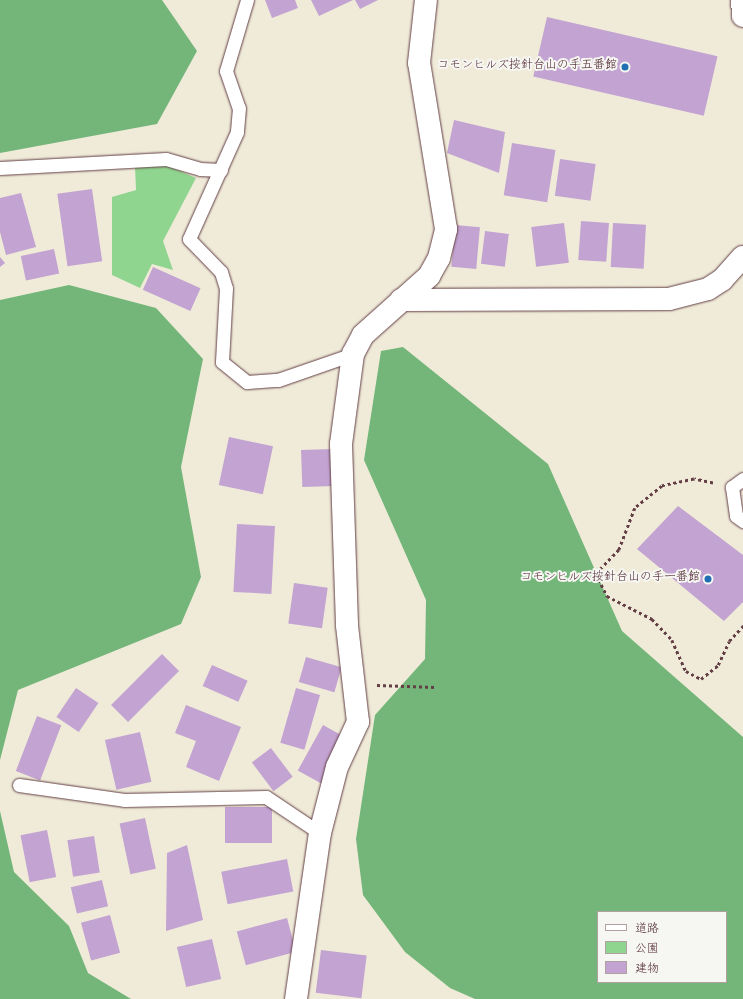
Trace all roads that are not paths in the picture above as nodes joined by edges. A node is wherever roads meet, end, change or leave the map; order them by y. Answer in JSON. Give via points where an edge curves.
{"nodes":[{"id":1,"x":247,"y":0,"type":"edge"},
{"id":2,"x":426,"y":0,"type":"edge"},
{"id":3,"x":742,"y":0,"type":"edge"},
{"id":4,"x":743,"y":16,"type":"edge"},
{"id":5,"x":0,"y":168,"type":"edge"},
{"id":6,"x":221,"y":170,"type":"junction"},
{"id":7,"x":743,"y":257,"type":"edge"},
{"id":8,"x":401,"y":300,"type":"junction"},
{"id":9,"x":353,"y":354,"type":"junction"},
{"id":10,"x":743,"y":479,"type":"edge"},
{"id":11,"x":743,"y":521,"type":"edge"},
{"id":12,"x":19,"y":785,"type":"dead end"},
{"id":13,"x":320,"y":833,"type":"junction"},
{"id":14,"x":297,"y":999,"type":"edge"}],
"edges":[{"from":1,"to":6,"type":"lane","via":[[226,71],[239,108],[237,132]]},
{"from":2,"to":8,"type":"street","via":[[419,63],[446,229],[439,258],[429,276]]},
{"from":3,"to":4,"type":"street"},
{"from":5,"to":6,"type":"lane","via":[[166,159],[200,169]]},
{"from":6,"to":9,"type":"lane","via":[[189,239],[221,272],[226,288],[222,362],[232,373],[247,382],[270,381]]},
{"from":7,"to":8,"type":"street","via":[[722,280],[708,289],[670,299]]},
{"from":8,"to":9,"type":"street","via":[[363,335]]},
{"from":9,"to":13,"type":"street","via":[[341,444],[347,626],[358,722],[337,767]]},
{"from":10,"to":11,"type":"lane","via":[[732,487],[736,516]]},
{"from":12,"to":13,"type":"lane","via":[[124,800],[266,797]]},
{"from":13,"to":14,"type":"street"}]}
